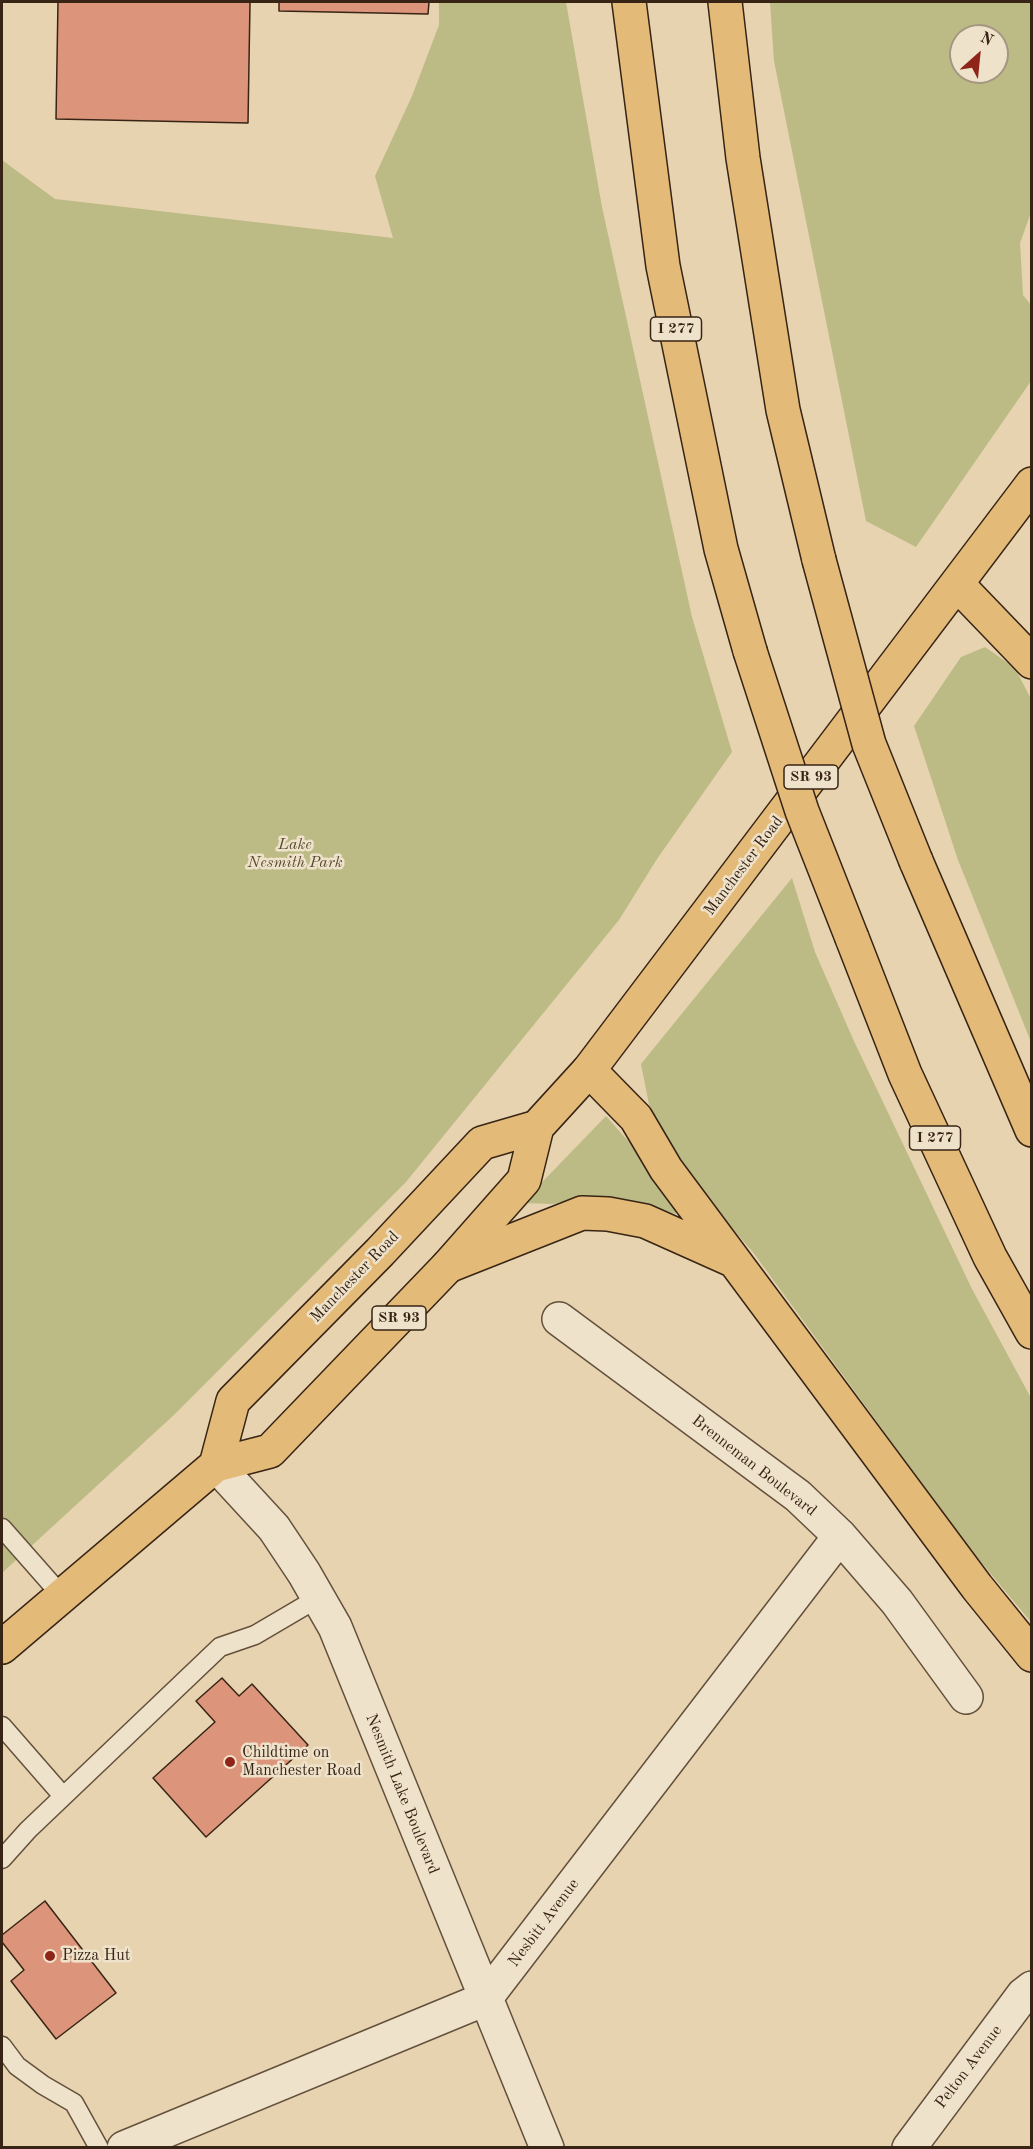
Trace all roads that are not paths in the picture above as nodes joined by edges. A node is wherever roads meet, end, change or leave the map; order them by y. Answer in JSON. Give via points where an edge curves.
{"nodes":[{"id":1,"x":629,"y":2,"type":"edge"},
{"id":2,"x":725,"y":2,"type":"edge"},
{"id":3,"x":1032,"y":484,"type":"edge"},
{"id":4,"x":957,"y":584,"type":"junction"},
{"id":5,"x":1032,"y":662,"type":"edge"},
{"id":6,"x":589,"y":1070,"type":"junction"},
{"id":7,"x":537,"y":1127,"type":"junction"},
{"id":8,"x":1032,"y":1130,"type":"edge"},
{"id":9,"x":733,"y":1260,"type":"junction"},
{"id":10,"x":448,"y":1266,"type":"junction"},
{"id":11,"x":559,"y":1319,"type":"dead end"},
{"id":12,"x":1032,"y":1332,"type":"edge"},
{"id":13,"x":216,"y":1465,"type":"junction"},
{"id":14,"x":2,"y":1528,"type":"edge"},
{"id":15,"x":840,"y":1536,"type":"junction"},
{"id":16,"x":62,"y":1596,"type":"junction"},
{"id":17,"x":318,"y":1598,"type":"junction"},
{"id":18,"x":2,"y":1647,"type":"edge"},
{"id":19,"x":1032,"y":1655,"type":"edge"},
{"id":20,"x":966,"y":1697,"type":"dead end"},
{"id":21,"x":2,"y":1725,"type":"edge"},
{"id":22,"x":63,"y":1796,"type":"junction"},
{"id":23,"x":2,"y":1859,"type":"edge"},
{"id":24,"x":1032,"y":1988,"type":"edge"},
{"id":25,"x":485,"y":1999,"type":"junction"},
{"id":26,"x":2,"y":2046,"type":"edge"},
{"id":27,"x":99,"y":2148,"type":"edge"},
{"id":28,"x":124,"y":2148,"type":"edge"},
{"id":29,"x":547,"y":2148,"type":"edge"},
{"id":30,"x":909,"y":2148,"type":"edge"}],
"edges":[{"from":1,"to":12,"type":"main road","number":"I 277","bridge":true,"via":[[663,266],[721,549],[750,651],[802,811],[905,1074],[990,1257]]},
{"from":2,"to":8,"type":"main road","bridge":true,"via":[[743,158],[783,410],[819,560],[870,744]]},
{"from":3,"to":4,"type":"main road","name":"Manchester Road","number":"SR 93"},
{"from":4,"to":5,"type":"main road"},
{"from":4,"to":6,"type":"main road","name":"Manchester Road","number":"SR 93"},
{"from":6,"to":7,"type":"main road","name":"Manchester Road","number":"SR 93"},
{"from":6,"to":9,"type":"main road","via":[[636,1118],[666,1169]]},
{"from":7,"to":10,"type":"main road","name":"Manchester Road","number":"SR 93","via":[[524,1180]]},
{"from":7,"to":13,"type":"main road","name":"Manchester Road","via":[[482,1143],[233,1401]]},
{"from":9,"to":10,"type":"main road","via":[[645,1221],[582,1213]]},
{"from":9,"to":19,"type":"main road"},
{"from":10,"to":13,"type":"main road","name":"Manchester Road","number":"SR 93","via":[[270,1450]]},
{"from":11,"to":15,"type":"street","name":"Brenneman Boulevard","via":[[798,1496]]},
{"from":13,"to":16,"type":"main road","name":"Manchester Road","number":"SR 93"},
{"from":13,"to":17,"type":"street","name":"Nesmith Lake Boulevard","via":[[274,1528]]},
{"from":14,"to":16,"type":"lane"},
{"from":15,"to":20,"type":"street","name":"Brenneman Boulevard","via":[[897,1602]]},
{"from":15,"to":25,"type":"street","name":"Nesbitt Avenue"},
{"from":16,"to":18,"type":"main road","name":"Manchester Road","number":"SR 93"},
{"from":17,"to":22,"type":"lane","via":[[255,1635],[220,1647]]},
{"from":17,"to":25,"type":"street","name":"Nesmith Lake Boulevard","via":[[334,1627]]},
{"from":21,"to":22,"type":"lane"},
{"from":22,"to":23,"type":"lane"},
{"from":24,"to":30,"type":"street","name":"Pelton Avenue"},
{"from":25,"to":28,"type":"street"},
{"from":25,"to":29,"type":"street","name":"Nesmith Lake Boulevard"},
{"from":26,"to":27,"type":"lane","via":[[17,2066],[74,2103]]}]}
